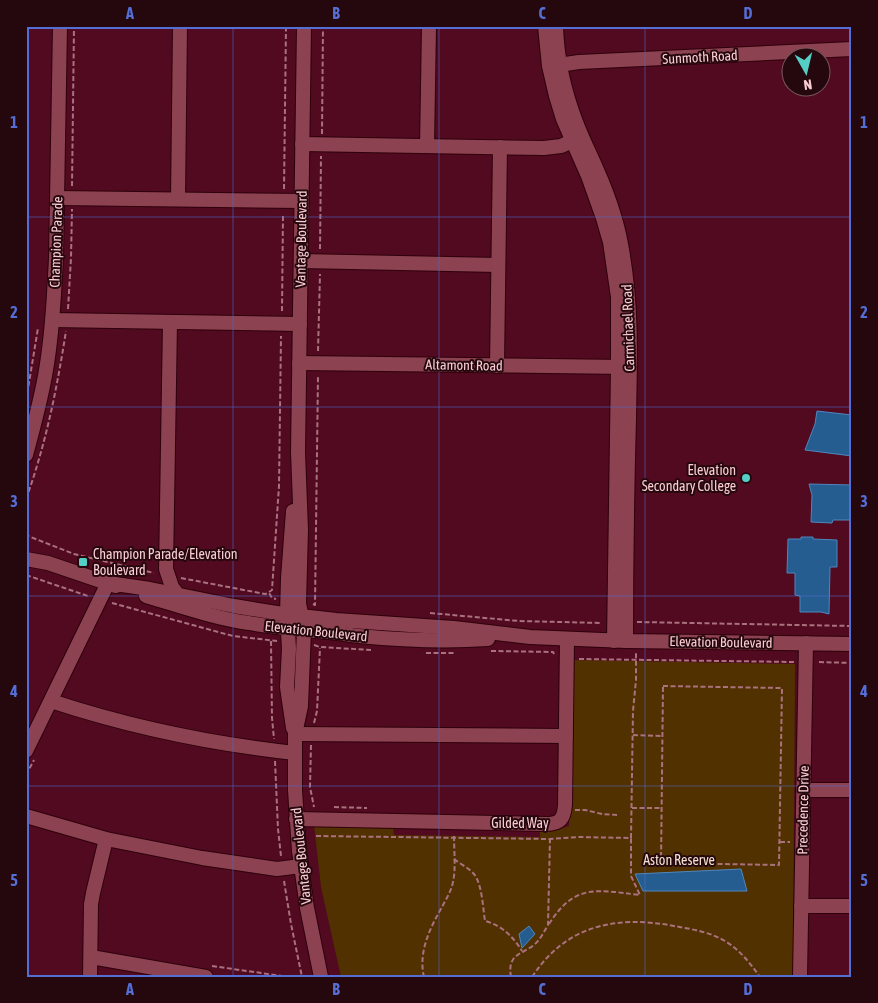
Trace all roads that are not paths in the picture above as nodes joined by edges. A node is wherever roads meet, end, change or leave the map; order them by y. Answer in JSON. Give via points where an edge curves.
{"nodes":[{"id":1,"x":60,"y":26,"type":"edge"},
{"id":2,"x":180,"y":26,"type":"edge"},
{"id":3,"x":304,"y":26,"type":"edge"},
{"id":4,"x":429,"y":26,"type":"edge"},
{"id":5,"x":545,"y":26,"type":"edge"},
{"id":6,"x":556,"y":26,"type":"edge"},
{"id":7,"x":852,"y":49,"type":"edge"},
{"id":8,"x":554,"y":65,"type":"junction"},
{"id":9,"x":577,"y":139,"type":"junction"},
{"id":10,"x":302,"y":144,"type":"junction"},
{"id":11,"x":427,"y":146,"type":"junction"},
{"id":12,"x":500,"y":147,"type":"junction"},
{"id":13,"x":58,"y":198,"type":"junction"},
{"id":14,"x":178,"y":199,"type":"junction"},
{"id":15,"x":302,"y":201,"type":"junction"},
{"id":16,"x":301,"y":261,"type":"junction"},
{"id":17,"x":498,"y":265,"type":"junction"},
{"id":18,"x":52,"y":320,"type":"junction"},
{"id":19,"x":170,"y":322,"type":"junction"},
{"id":20,"x":300,"y":324,"type":"junction"},
{"id":21,"x":299,"y":362,"type":"junction"},
{"id":22,"x":497,"y":366,"type":"junction"},
{"id":23,"x":624,"y":367,"type":"junction"},
{"id":24,"x":31,"y":415,"type":"edge"},
{"id":25,"x":26,"y":455,"type":"edge"},
{"id":26,"x":27,"y":542,"type":"edge"},
{"id":27,"x":26,"y":559,"type":"edge"},
{"id":28,"x":48,"y":563,"type":"junction"},
{"id":29,"x":166,"y":573,"type":"junction"},
{"id":30,"x":108,"y":583,"type":"junction"},
{"id":31,"x":150,"y":589,"type":"junction"},
{"id":32,"x":178,"y":594,"type":"junction"},
{"id":33,"x":295,"y":615,"type":"junction"},
{"id":34,"x":530,"y":637,"type":"junction"},
{"id":35,"x":567,"y":639,"type":"junction"},
{"id":36,"x":625,"y":641,"type":"junction"},
{"id":37,"x":806,"y":643,"type":"junction"},
{"id":38,"x":852,"y":644,"type":"edge"},
{"id":39,"x":51,"y":702,"type":"junction"},
{"id":40,"x":295,"y":734,"type":"junction"},
{"id":41,"x":566,"y":736,"type":"junction"},
{"id":42,"x":26,"y":751,"type":"edge"},
{"id":43,"x":295,"y":752,"type":"junction"},
{"id":44,"x":803,"y":790,"type":"junction"},
{"id":45,"x":852,"y":790,"type":"edge"},
{"id":46,"x":26,"y":816,"type":"edge"},
{"id":47,"x":296,"y":819,"type":"junction"},
{"id":48,"x":106,"y":839,"type":"junction"},
{"id":49,"x":301,"y":866,"type":"junction"},
{"id":50,"x":801,"y":906,"type":"junction"},
{"id":51,"x":852,"y":906,"type":"edge"},
{"id":52,"x":91,"y":956,"type":"junction"},
{"id":53,"x":208,"y":972,"type":"edge"},
{"id":54,"x":90,"y":977,"type":"edge"},
{"id":55,"x":321,"y":977,"type":"edge"},
{"id":56,"x":800,"y":977,"type":"edge"}],
"edges":[{"from":1,"to":13,"type":"street","name":"Champion Parade"},
{"from":2,"to":14,"type":"street"},
{"from":3,"to":10,"type":"street","name":"Vantage Boulevard"},
{"from":4,"to":11,"type":"street"},
{"from":5,"to":8,"type":"street","name":"Carmichael Road"},
{"from":6,"to":8,"type":"street","name":"Carmichael Road"},
{"from":7,"to":8,"type":"street","name":"Sunmoth Road"},
{"from":8,"to":9,"type":"street","name":"Carmichael Road","via":[[568,99]]},
{"from":9,"to":12,"type":"street","via":[[555,147]]},
{"from":9,"to":23,"type":"street","name":"Carmichael Road","via":[[607,194],[623,254],[629,305]]},
{"from":10,"to":11,"type":"street"},
{"from":10,"to":15,"type":"street","name":"Vantage Boulevard"},
{"from":11,"to":12,"type":"street"},
{"from":12,"to":17,"type":"street"},
{"from":13,"to":14,"type":"street"},
{"from":13,"to":18,"type":"street","name":"Champion Parade"},
{"from":14,"to":15,"type":"street"},
{"from":15,"to":16,"type":"street","name":"Vantage Boulevard"},
{"from":16,"to":17,"type":"street"},
{"from":16,"to":20,"type":"street","name":"Vantage Boulevard"},
{"from":17,"to":22,"type":"street"},
{"from":18,"to":19,"type":"street"},
{"from":18,"to":24,"type":"street","name":"Champion Parade","via":[[45,377]]},
{"from":19,"to":20,"type":"street"},
{"from":19,"to":29,"type":"street"},
{"from":20,"to":21,"type":"street","name":"Vantage Boulevard"},
{"from":21,"to":22,"type":"street","name":"Altamont Road"},
{"from":21,"to":33,"type":"street","name":"Vantage Boulevard","via":[[301,530]]},
{"from":22,"to":23,"type":"street","name":"Altamont Road"},
{"from":23,"to":36,"type":"street","name":"Carmichael Road","via":[[620,622]]},
{"from":24,"to":25,"type":"street","name":"Champion Parade"},
{"from":26,"to":28,"type":"street","name":"Elevation Boulevard"},
{"from":27,"to":28,"type":"street","name":"Elevation Boulevard"},
{"from":28,"to":30,"type":"street","name":"Elevation Boulevard"},
{"from":29,"to":31,"type":"street","via":[[157,586]]},
{"from":29,"to":32,"type":"street"},
{"from":30,"to":31,"type":"street","name":"Elevation Boulevard"},
{"from":30,"to":33,"type":"street","name":"Elevation Boulevard","via":[[239,621],[271,626]]},
{"from":30,"to":39,"type":"street"},
{"from":31,"to":32,"type":"street","name":"Elevation Boulevard"},
{"from":32,"to":33,"type":"street","name":"Elevation Boulevard"},
{"from":33,"to":34,"type":"street","name":"Elevation Boulevard"},
{"from":33,"to":34,"type":"street","name":"Elevation Boulevard","via":[[323,632],[358,636],[411,640]]},
{"from":33,"to":40,"type":"street","name":"Vantage Boulevard","via":[[287,687]]},
{"from":34,"to":35,"type":"street","name":"Elevation Boulevard"},
{"from":35,"to":36,"type":"street","name":"Elevation Boulevard"},
{"from":35,"to":41,"type":"street","name":"Gilded Way"},
{"from":36,"to":37,"type":"street","name":"Elevation Boulevard"},
{"from":37,"to":38,"type":"street","name":"Elevation Boulevard"},
{"from":37,"to":44,"type":"street","name":"Precedence Drive","via":[[800,662]]},
{"from":39,"to":42,"type":"street"},
{"from":39,"to":43,"type":"street","via":[[158,730]]},
{"from":40,"to":41,"type":"street"},
{"from":40,"to":43,"type":"street","name":"Vantage Boulevard"},
{"from":41,"to":47,"type":"street","name":"Gilded Way","via":[[564,816],[550,824]]},
{"from":43,"to":47,"type":"street","name":"Vantage Boulevard"},
{"from":44,"to":45,"type":"street"},
{"from":44,"to":50,"type":"street","name":"Precedence Drive"},
{"from":46,"to":48,"type":"street"},
{"from":47,"to":49,"type":"street","name":"Vantage Boulevard"},
{"from":48,"to":49,"type":"street","via":[[267,868]]},
{"from":48,"to":52,"type":"street","via":[[92,898]]},
{"from":49,"to":55,"type":"street","name":"Vantage Boulevard"},
{"from":50,"to":51,"type":"street"},
{"from":50,"to":56,"type":"street","name":"Precedence Drive"},
{"from":52,"to":53,"type":"street"},
{"from":52,"to":54,"type":"street"}]}
